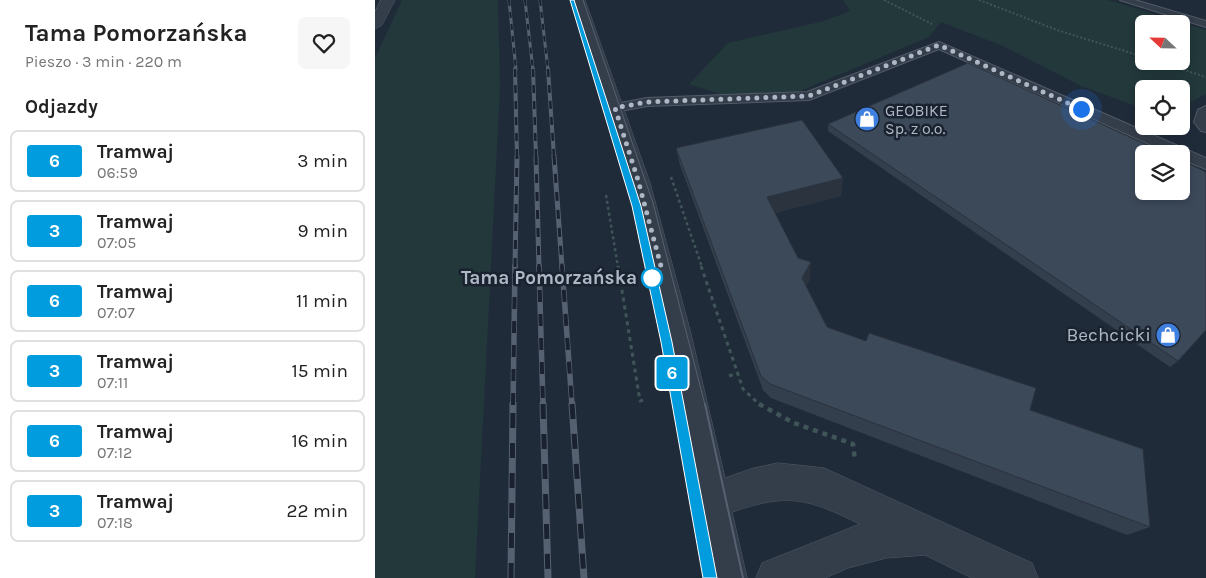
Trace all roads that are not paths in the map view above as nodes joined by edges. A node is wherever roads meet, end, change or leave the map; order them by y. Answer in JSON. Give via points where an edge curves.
{"nodes":[{"id":1,"x":388,"y":0,"type":"edge"},
{"id":2,"x":578,"y":0,"type":"edge"},
{"id":3,"x":1125,"y":0,"type":"edge"},
{"id":4,"x":1206,"y":24,"type":"edge"},
{"id":5,"x":375,"y":25,"type":"edge"},
{"id":6,"x":615,"y":108,"type":"junction"},
{"id":7,"x":1206,"y":110,"type":"edge"},
{"id":8,"x":1206,"y":128,"type":"edge"},
{"id":9,"x":1206,"y":164,"type":"edge"},
{"id":10,"x":711,"y":501,"type":"junction"},
{"id":11,"x":928,"y":537,"type":"junction"},
{"id":12,"x":726,"y":578,"type":"edge"},
{"id":13,"x":777,"y":578,"type":"edge"},
{"id":14,"x":1017,"y":578,"type":"edge"}],
"edges":[{"from":1,"to":5,"type":"street"},
{"from":2,"to":6,"type":"street"},
{"from":3,"to":4,"type":"lane"},
{"from":6,"to":9,"type":"lane","via":[[647,102],[809,96],[939,45]]},
{"from":6,"to":10,"type":"street","via":[[662,270]]},
{"from":7,"to":8,"type":"lane","via":[[1201,122]]},
{"from":10,"to":11,"type":"street","via":[[761,483],[808,483],[847,496]]},
{"from":10,"to":12,"type":"street"},
{"from":11,"to":13,"type":"street","via":[[878,539]]},
{"from":11,"to":14,"type":"street"}]}
